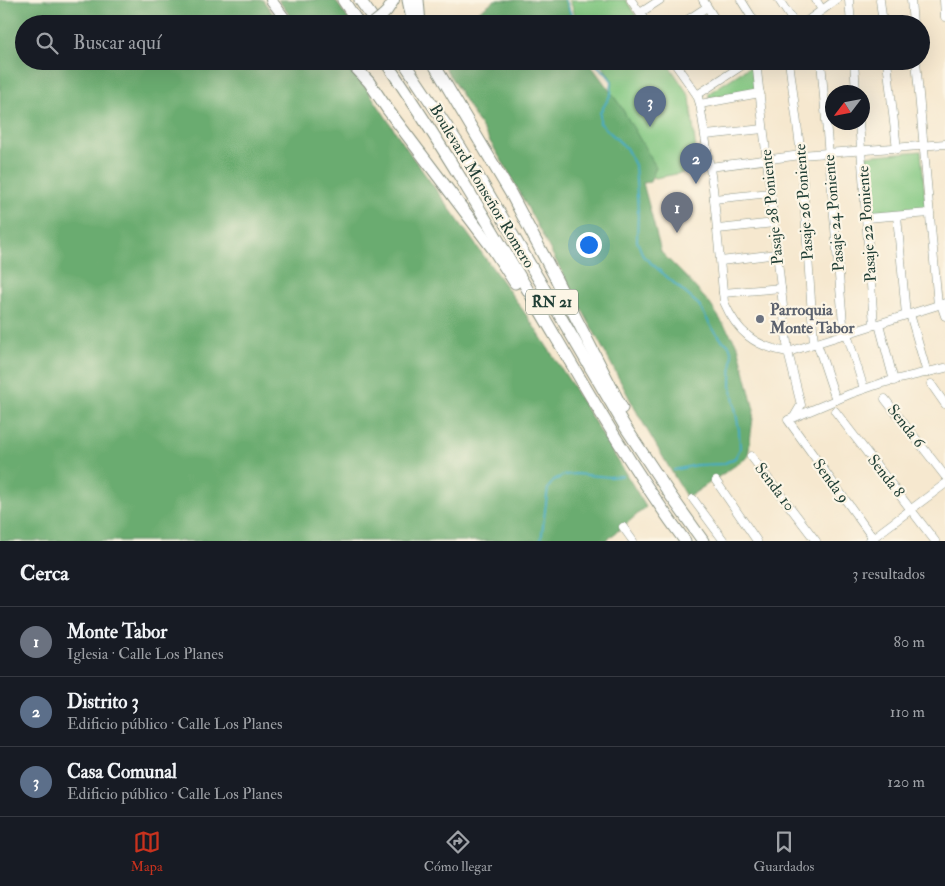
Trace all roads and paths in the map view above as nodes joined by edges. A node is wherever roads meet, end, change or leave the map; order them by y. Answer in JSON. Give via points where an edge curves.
{"nodes":[{"id":1,"x":271,"y":0,"type":"edge"},
{"id":2,"x":343,"y":0,"type":"edge"},
{"id":3,"x":360,"y":0,"type":"edge"},
{"id":4,"x":394,"y":0,"type":"edge"},
{"id":5,"x":408,"y":0,"type":"edge"},
{"id":6,"x":418,"y":0,"type":"edge"},
{"id":7,"x":631,"y":0,"type":"edge"},
{"id":8,"x":660,"y":0,"type":"edge"},
{"id":9,"x":741,"y":0,"type":"edge"},
{"id":10,"x":779,"y":0,"type":"edge"},
{"id":11,"x":816,"y":0,"type":"edge"},
{"id":12,"x":836,"y":0,"type":"edge"},
{"id":13,"x":849,"y":0,"type":"edge"},
{"id":14,"x":880,"y":0,"type":"edge"},
{"id":15,"x":911,"y":0,"type":"edge"},
{"id":16,"x":944,"y":0,"type":"edge"},
{"id":17,"x":705,"y":4,"type":"edge"},
{"id":18,"x":820,"y":12,"type":"junction"},
{"id":19,"x":640,"y":13,"type":"joint"},
{"id":20,"x":282,"y":15,"type":"edge"},
{"id":21,"x":353,"y":15,"type":"edge"},
{"id":22,"x":374,"y":15,"type":"edge"},
{"id":23,"x":383,"y":15,"type":"edge"},
{"id":24,"x":411,"y":15,"type":"edge"},
{"id":25,"x":419,"y":15,"type":"edge"},
{"id":26,"x":692,"y":15,"type":"edge"},
{"id":27,"x":712,"y":15,"type":"edge"},
{"id":28,"x":750,"y":15,"type":"edge"},
{"id":29,"x":789,"y":15,"type":"edge"},
{"id":30,"x":816,"y":15,"type":"edge"},
{"id":31,"x":820,"y":15,"type":"edge"},
{"id":32,"x":850,"y":15,"type":"edge"},
{"id":33,"x":882,"y":15,"type":"edge"},
{"id":34,"x":912,"y":15,"type":"edge"},
{"id":35,"x":945,"y":17,"type":"edge"},
{"id":36,"x":358,"y":70,"type":"edge"},
{"id":37,"x":391,"y":70,"type":"edge"},
{"id":38,"x":409,"y":70,"type":"edge"},
{"id":39,"x":438,"y":70,"type":"edge"},
{"id":40,"x":681,"y":70,"type":"edge"},
{"id":41,"x":733,"y":70,"type":"edge"},
{"id":42,"x":757,"y":70,"type":"edge"},
{"id":43,"x":791,"y":70,"type":"edge"},
{"id":44,"x":822,"y":70,"type":"edge"},
{"id":45,"x":855,"y":70,"type":"edge"},
{"id":46,"x":888,"y":70,"type":"edge"},
{"id":47,"x":917,"y":70,"type":"edge"},
{"id":48,"x":856,"y":85,"type":"edge"},
{"id":49,"x":760,"y":92,"type":"junction"},
{"id":50,"x":697,"y":95,"type":"junction"},
{"id":51,"x":700,"y":104,"type":"junction"},
{"id":52,"x":763,"y":129,"type":"junction"},
{"id":53,"x":860,"y":130,"type":"edge"},
{"id":54,"x":706,"y":135,"type":"junction"},
{"id":55,"x":945,"y":144,"type":"edge"},
{"id":56,"x":924,"y":146,"type":"junction"},
{"id":57,"x":897,"y":149,"type":"junction"},
{"id":58,"x":861,"y":151,"type":"junction"},
{"id":59,"x":829,"y":153,"type":"junction"},
{"id":60,"x":801,"y":155,"type":"junction"},
{"id":61,"x":767,"y":160,"type":"junction"},
{"id":62,"x":710,"y":167,"type":"junction"},
{"id":63,"x":770,"y":193,"type":"junction"},
{"id":64,"x":714,"y":199,"type":"junction"},
{"id":65,"x":930,"y":213,"type":"junction"},
{"id":66,"x":897,"y":216,"type":"junction"},
{"id":67,"x":866,"y":218,"type":"junction"},
{"id":68,"x":774,"y":223,"type":"junction"},
{"id":69,"x":718,"y":229,"type":"junction"},
{"id":70,"x":777,"y":254,"type":"junction"},
{"id":71,"x":721,"y":261,"type":"junction"},
{"id":72,"x":781,"y":288,"type":"junction"},
{"id":73,"x":723,"y":293,"type":"junction"},
{"id":74,"x":942,"y":304,"type":"edge"},
{"id":75,"x":908,"y":315,"type":"junction"},
{"id":76,"x":945,"y":316,"type":"edge"},
{"id":77,"x":876,"y":325,"type":"junction"},
{"id":78,"x":846,"y":334,"type":"junction"},
{"id":79,"x":816,"y":343,"type":"junction"},
{"id":80,"x":788,"y":352,"type":"junction"},
{"id":81,"x":945,"y":368,"type":"edge"},
{"id":82,"x":927,"y":373,"type":"junction"},
{"id":83,"x":894,"y":381,"type":"junction"},
{"id":84,"x":931,"y":384,"type":"dead end"},
{"id":85,"x":864,"y":390,"type":"junction"},
{"id":86,"x":885,"y":399,"type":"dead end"},
{"id":87,"x":836,"y":400,"type":"junction"},
{"id":88,"x":945,"y":404,"type":"edge"},
{"id":89,"x":835,"y":411,"type":"dead end"},
{"id":90,"x":791,"y":419,"type":"junction"},
{"id":91,"x":608,"y":425,"type":"junction"},
{"id":92,"x":752,"y":456,"type":"dead end"},
{"id":93,"x":651,"y":466,"type":"junction"},
{"id":94,"x":945,"y":476,"type":"edge"},
{"id":95,"x":716,"y":481,"type":"dead end"},
{"id":96,"x":945,"y":484,"type":"edge"},
{"id":97,"x":693,"y":499,"type":"dead end"},
{"id":98,"x":912,"y":509,"type":"junction"},
{"id":99,"x":623,"y":527,"type":"dead end"},
{"id":100,"x":872,"y":540,"type":"edge"},
{"id":101,"x":633,"y":541,"type":"edge"},
{"id":102,"x":685,"y":541,"type":"edge"},
{"id":103,"x":703,"y":541,"type":"edge"},
{"id":104,"x":724,"y":541,"type":"edge"},
{"id":105,"x":757,"y":541,"type":"edge"},
{"id":106,"x":816,"y":541,"type":"edge"},
{"id":107,"x":935,"y":541,"type":"edge"}],
"edges":[{"from":1,"to":20,"type":"main road"},
{"from":2,"to":21,"type":"highway"},
{"from":3,"to":22,"type":"highway"},
{"from":4,"to":23,"type":"main road"},
{"from":5,"to":24,"type":"highway"},
{"from":6,"to":25,"type":"highway"},
{"from":7,"to":19,"type":"street"},
{"from":8,"to":19,"type":"street"},
{"from":9,"to":28,"type":"street"},
{"from":10,"to":29,"type":"street"},
{"from":11,"to":18,"type":"street"},
{"from":12,"to":18,"type":"street"},
{"from":13,"to":32,"type":"street"},
{"from":14,"to":33,"type":"street"},
{"from":15,"to":34,"type":"street"},
{"from":16,"to":35,"type":"street"},
{"from":17,"to":26,"type":"street"},
{"from":17,"to":27,"type":"street"},
{"from":18,"to":30,"type":"street"},
{"from":18,"to":31,"type":"street"},
{"from":36,"to":91,"type":"highway","via":[[493,249]]},
{"from":37,"to":91,"type":"highway","name":"Boulevard Monseñor Romero","number":"RN 21","via":[[460,176]]},
{"from":38,"to":93,"type":"highway","name":"Boulevard Monseñor Romero","number":"RN 21","via":[[465,154]]},
{"from":39,"to":93,"type":"highway","via":[[520,211]]},
{"from":40,"to":50,"type":"street"},
{"from":41,"to":50,"type":"street"},
{"from":42,"to":49,"type":"street","name":"Pasaje 28 Poniente"},
{"from":43,"to":60,"type":"street","name":"Pasaje 26 Poniente"},
{"from":44,"to":59,"type":"street","name":"Pasaje 24 Poniente"},
{"from":45,"to":48,"type":"street"},
{"from":46,"to":57,"type":"street"},
{"from":47,"to":56,"type":"street"},
{"from":49,"to":51,"type":"street"},
{"from":49,"to":52,"type":"street","name":"Pasaje 28 Poniente"},
{"from":50,"to":51,"type":"street"},
{"from":51,"to":54,"type":"street"},
{"from":52,"to":54,"type":"street"},
{"from":52,"to":61,"type":"street","name":"Pasaje 28 Poniente"},
{"from":53,"to":58,"type":"street","name":"Pasaje 22 Poniente"},
{"from":54,"to":62,"type":"street"},
{"from":55,"to":56,"type":"street"},
{"from":56,"to":57,"type":"street"},
{"from":56,"to":65,"type":"street"},
{"from":57,"to":58,"type":"street"},
{"from":58,"to":59,"type":"street"},
{"from":58,"to":67,"type":"street","name":"Pasaje 22 Poniente"},
{"from":59,"to":60,"type":"street"},
{"from":59,"to":78,"type":"street","name":"Pasaje 24 Poniente"},
{"from":60,"to":61,"type":"street"},
{"from":60,"to":79,"type":"street","name":"Pasaje 26 Poniente"},
{"from":61,"to":62,"type":"street"},
{"from":61,"to":63,"type":"street","name":"Pasaje 28 Poniente"},
{"from":62,"to":64,"type":"street"},
{"from":63,"to":64,"type":"street"},
{"from":63,"to":68,"type":"street","name":"Pasaje 28 Poniente"},
{"from":64,"to":69,"type":"street"},
{"from":65,"to":66,"type":"street"},
{"from":65,"to":74,"type":"street"},
{"from":66,"to":67,"type":"street"},
{"from":66,"to":75,"type":"street"},
{"from":67,"to":77,"type":"street","name":"Pasaje 22 Poniente"},
{"from":68,"to":69,"type":"street"},
{"from":68,"to":70,"type":"street","name":"Pasaje 28 Poniente"},
{"from":69,"to":71,"type":"street"},
{"from":70,"to":71,"type":"street"},
{"from":70,"to":72,"type":"street","name":"Pasaje 28 Poniente"},
{"from":71,"to":73,"type":"street"},
{"from":72,"to":73,"type":"street"},
{"from":72,"to":80,"type":"street","name":"Pasaje 28 Poniente"},
{"from":73,"to":80,"type":"street","via":[[730,316],[744,334],[770,348]]},
{"from":74,"to":75,"type":"street"},
{"from":74,"to":76,"type":"street"},
{"from":75,"to":77,"type":"street"},
{"from":75,"to":82,"type":"street"},
{"from":77,"to":78,"type":"street"},
{"from":77,"to":83,"type":"street","name":"Pasaje 22 Poniente"},
{"from":78,"to":79,"type":"street"},
{"from":78,"to":85,"type":"street","name":"Pasaje 24 Poniente"},
{"from":79,"to":80,"type":"street"},
{"from":79,"to":87,"type":"street","name":"Pasaje 26 Poniente"},
{"from":80,"to":90,"type":"street","name":"Pasaje 28 Poniente","via":[[801,405]]},
{"from":81,"to":82,"type":"street"},
{"from":82,"to":83,"type":"street"},
{"from":83,"to":85,"type":"street"},
{"from":84,"to":88,"type":"street"},
{"from":85,"to":87,"type":"street"},
{"from":86,"to":94,"type":"street","name":"Senda 6"},
{"from":87,"to":90,"type":"street"},
{"from":89,"to":98,"type":"street","name":"Senda 8"},
{"from":90,"to":100,"type":"street","name":"Senda 9"},
{"from":91,"to":102,"type":"highway","name":"Boulevard Monseñor Romero","number":"RN 21"},
{"from":92,"to":106,"type":"street","name":"Senda 10"},
{"from":93,"to":103,"type":"highway","name":"Boulevard Monseñor Romero","number":"RN 21"},
{"from":95,"to":105,"type":"street"},
{"from":96,"to":98,"type":"street"},
{"from":97,"to":104,"type":"street"},
{"from":98,"to":100,"type":"street"},
{"from":98,"to":107,"type":"street","name":"Senda 8"},
{"from":99,"to":101,"type":"street"}]}
